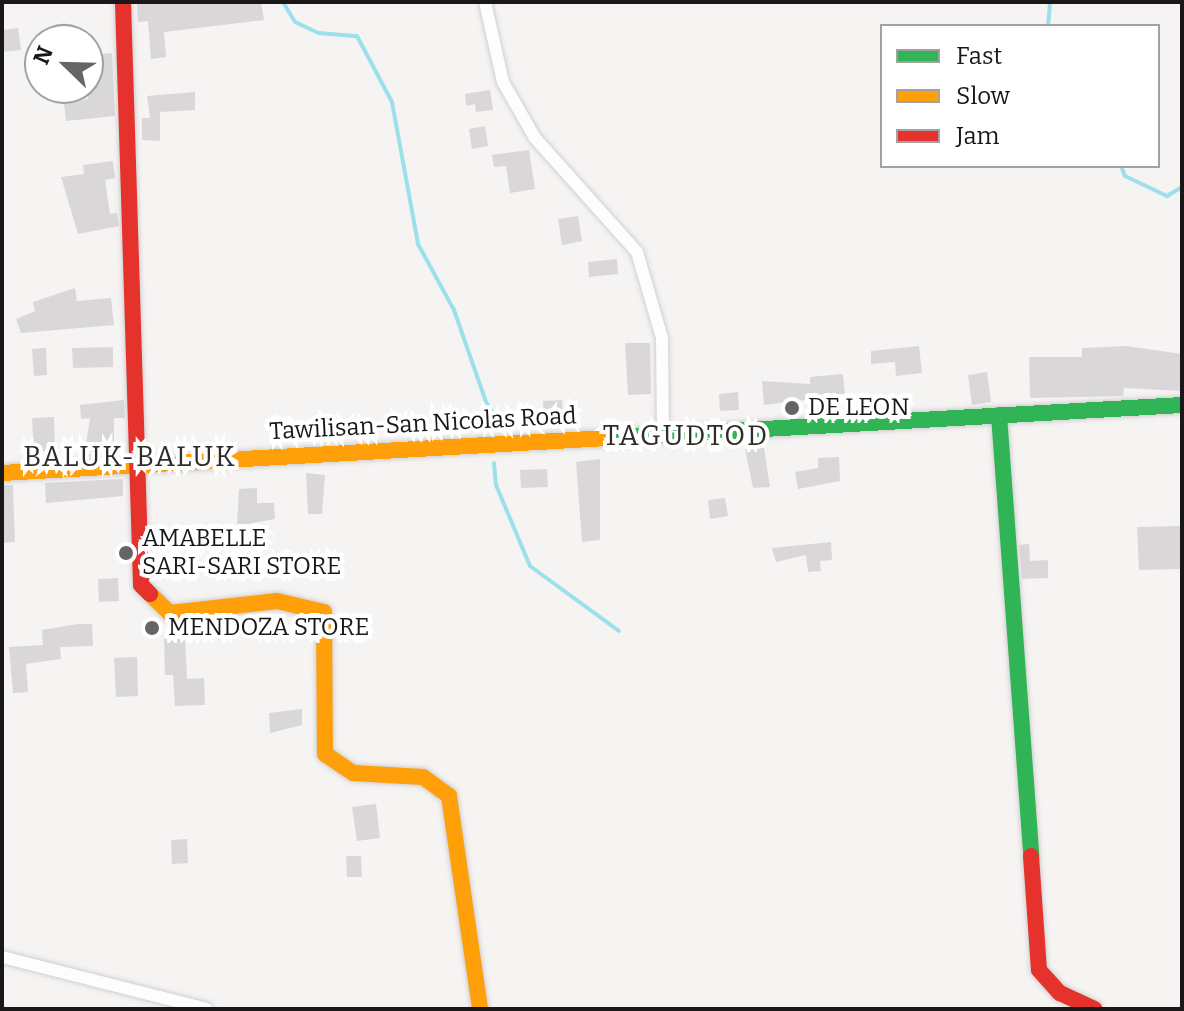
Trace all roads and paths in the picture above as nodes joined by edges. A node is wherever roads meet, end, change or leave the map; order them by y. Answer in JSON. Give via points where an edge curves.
{"nodes":[{"id":1,"x":123,"y":2,"type":"edge"},
{"id":2,"x":485,"y":2,"type":"edge"},
{"id":3,"x":1182,"y":405,"type":"edge"},
{"id":4,"x":999,"y":415,"type":"junction"},
{"id":5,"x":663,"y":433,"type":"junction"},
{"id":6,"x":135,"y":465,"type":"junction"},
{"id":7,"x":2,"y":473,"type":"edge"},
{"id":8,"x":2,"y":957,"type":"edge"},
{"id":9,"x":207,"y":1009,"type":"edge"},
{"id":10,"x":480,"y":1009,"type":"edge"},
{"id":11,"x":1095,"y":1009,"type":"edge"}],
"edges":[{"from":1,"to":6,"type":"street"},
{"from":2,"to":5,"type":"street","via":[[503,82],[535,138],[637,252],[662,338]]},
{"from":3,"to":4,"type":"street","name":"Tawilisan-San Nicolas Road"},
{"from":4,"to":5,"type":"street","name":"Tawilisan-San Nicolas Road"},
{"from":4,"to":11,"type":"street","via":[[1039,970],[1060,993]]},
{"from":5,"to":6,"type":"street","name":"Tawilisan-San Nicolas Road"},
{"from":6,"to":7,"type":"street","name":"Tawilisan-San Nicolas Road"},
{"from":6,"to":10,"type":"street","via":[[141,585],[170,613],[277,601],[324,612],[329,641],[325,754],[353,773],[423,777],[449,796]]},
{"from":8,"to":9,"type":"street"}]}
